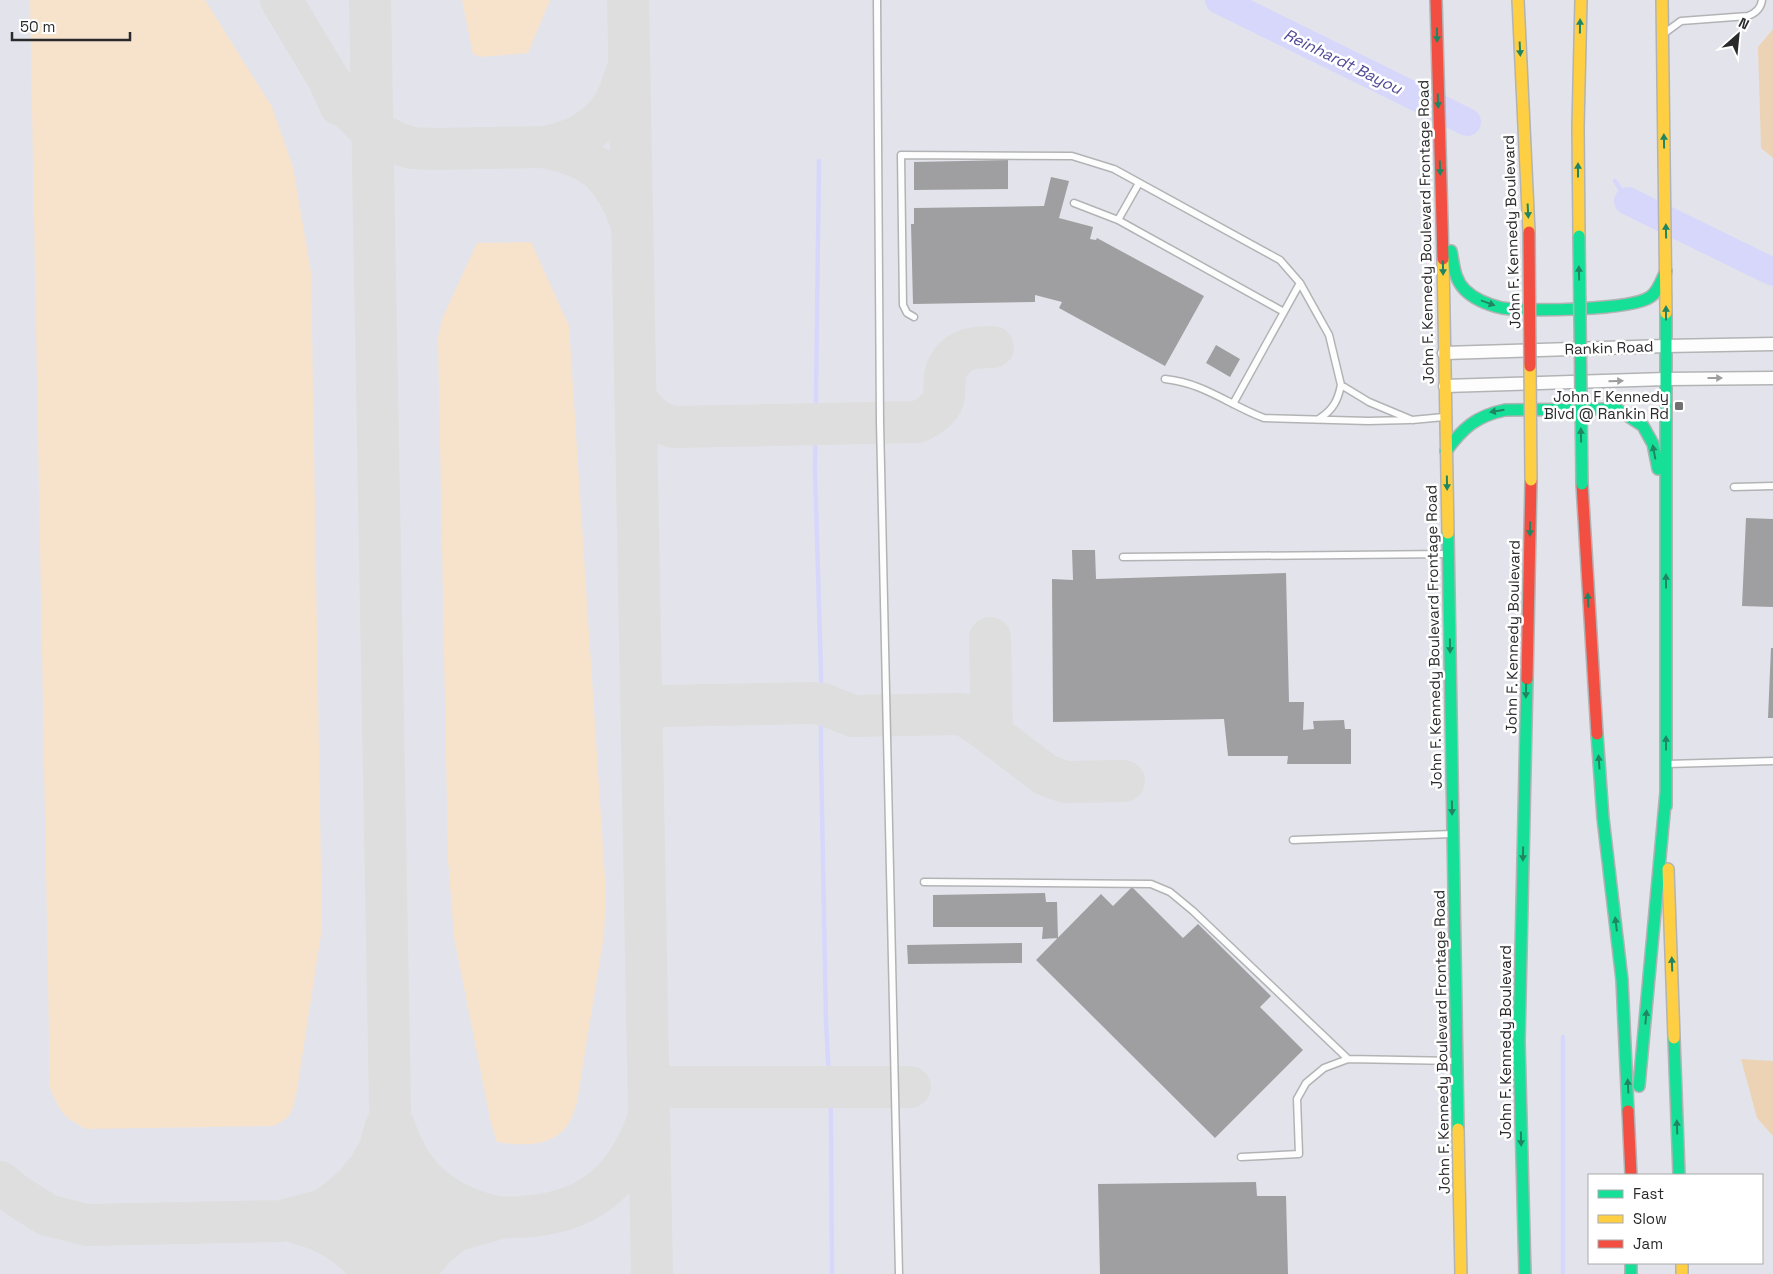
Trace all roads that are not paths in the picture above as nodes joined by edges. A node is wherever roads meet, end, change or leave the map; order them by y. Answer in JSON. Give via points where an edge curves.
{"nodes":[{"id":1,"x":877,"y":0,"type":"edge"},
{"id":2,"x":1436,"y":0,"type":"edge"},
{"id":3,"x":1518,"y":0,"type":"edge"},
{"id":4,"x":1581,"y":0,"type":"edge"},
{"id":5,"x":1662,"y":0,"type":"edge"},
{"id":6,"x":1762,"y":0,"type":"edge"},
{"id":7,"x":1592,"y":20,"type":"dead end"},
{"id":8,"x":1663,"y":34,"type":"junction"},
{"id":9,"x":1578,"y":127,"type":"junction"},
{"id":10,"x":1139,"y":183,"type":"junction"},
{"id":11,"x":1442,"y":202,"type":"junction"},
{"id":12,"x":1074,"y":203,"type":"dead end"},
{"id":13,"x":1118,"y":220,"type":"junction"},
{"id":14,"x":1666,"y":272,"type":"junction"},
{"id":15,"x":1300,"y":282,"type":"junction"},
{"id":16,"x":1284,"y":312,"type":"junction"},
{"id":17,"x":914,"y":317,"type":"dead end"},
{"id":18,"x":1773,"y":344,"type":"edge"},
{"id":19,"x":1666,"y":346,"type":"junction"},
{"id":20,"x":1444,"y":354,"type":"junction"},
{"id":21,"x":1773,"y":378,"type":"edge"},
{"id":22,"x":1165,"y":379,"type":"dead end"},
{"id":23,"x":1666,"y":379,"type":"junction"},
{"id":24,"x":1341,"y":385,"type":"junction"},
{"id":25,"x":1445,"y":386,"type":"junction"},
{"id":26,"x":1233,"y":404,"type":"junction"},
{"id":27,"x":1446,"y":416,"type":"junction"},
{"id":28,"x":1320,"y":418,"type":"junction"},
{"id":29,"x":1412,"y":420,"type":"junction"},
{"id":30,"x":1446,"y":451,"type":"junction"},
{"id":31,"x":1773,"y":486,"type":"edge"},
{"id":32,"x":1734,"y":487,"type":"dead end"},
{"id":33,"x":1666,"y":517,"type":"junction"},
{"id":34,"x":1448,"y":554,"type":"junction"},
{"id":35,"x":1123,"y":557,"type":"dead end"},
{"id":36,"x":1773,"y":761,"type":"edge"},
{"id":37,"x":1666,"y":764,"type":"junction"},
{"id":38,"x":1666,"y":792,"type":"junction"},
{"id":39,"x":1453,"y":834,"type":"junction"},
{"id":40,"x":1293,"y":840,"type":"dead end"},
{"id":41,"x":924,"y":882,"type":"dead end"},
{"id":42,"x":1348,"y":1060,"type":"junction"},
{"id":43,"x":1457,"y":1061,"type":"junction"},
{"id":44,"x":1631,"y":1152,"type":"junction"},
{"id":45,"x":1241,"y":1157,"type":"dead end"},
{"id":46,"x":1631,"y":1174,"type":"edge"},
{"id":47,"x":1679,"y":1174,"type":"edge"},
{"id":48,"x":899,"y":1274,"type":"edge"},
{"id":49,"x":1461,"y":1274,"type":"edge"},
{"id":50,"x":1525,"y":1274,"type":"edge"}],
"edges":[{"from":1,"to":48,"type":"lane","via":[[881,432]]},
{"from":2,"to":11,"type":"main road","name":"John F. Kennedy Boulevard Frontage Road","one_way":true},
{"from":3,"to":50,"type":"main road","name":"John F. Kennedy Boulevard","one_way":true,"bridge":true,"via":[[1529,232],[1531,480],[1519,1042]]},
{"from":9,"to":4,"type":"main road","one_way":true},
{"from":5,"to":8,"type":"main road"},
{"from":6,"to":8,"type":"lane","via":[[1755,13],[1748,16],[1681,21]]},
{"from":7,"to":9,"type":"main road"},
{"from":14,"to":8,"type":"main road","one_way":true},
{"from":44,"to":9,"type":"main road","one_way":true,"bridge":true,"via":[[1622,980],[1603,818],[1582,484]]},
{"from":10,"to":13,"type":"lane"},
{"from":10,"to":15,"type":"lane","via":[[1280,260]]},
{"from":10,"to":17,"type":"lane","via":[[1114,169],[1072,156],[901,155],[903,305]]},
{"from":11,"to":14,"type":"main road","one_way":true,"via":[[1457,279],[1469,293],[1486,304],[1504,308],[1619,307],[1650,297]]},
{"from":11,"to":20,"type":"main road","name":"John F. Kennedy Boulevard Frontage Road","one_way":true},
{"from":12,"to":13,"type":"lane"},
{"from":13,"to":16,"type":"lane"},
{"from":19,"to":14,"type":"main road","one_way":true},
{"from":15,"to":16,"type":"lane"},
{"from":15,"to":24,"type":"lane","via":[[1329,335]]},
{"from":16,"to":26,"type":"lane"},
{"from":18,"to":19,"type":"street","name":"Rankin Road"},
{"from":19,"to":20,"type":"street","name":"Rankin Road"},
{"from":19,"to":23,"type":"main road"},
{"from":20,"to":25,"type":"main road","name":"John F. Kennedy Boulevard Frontage Road"},
{"from":23,"to":21,"type":"street","one_way":true},
{"from":22,"to":26,"type":"lane","via":[[1198,386]]},
{"from":25,"to":23,"type":"street","one_way":true},
{"from":23,"to":33,"type":"main road"},
{"from":24,"to":28,"type":"lane","via":[[1334,405]]},
{"from":24,"to":29,"type":"lane","via":[[1369,402]]},
{"from":25,"to":27,"type":"main road","name":"John F. Kennedy Boulevard Frontage Road"},
{"from":26,"to":28,"type":"lane","via":[[1264,418]]},
{"from":27,"to":29,"type":"lane"},
{"from":27,"to":30,"type":"main road","name":"John F. Kennedy Boulevard Frontage Road"},
{"from":28,"to":29,"type":"lane"},
{"from":33,"to":30,"type":"main road","one_way":true,"via":[[1653,444],[1643,426],[1617,409],[1489,412],[1459,432]]},
{"from":30,"to":34,"type":"main road","name":"John F. Kennedy Boulevard Frontage Road","one_way":true},
{"from":31,"to":32,"type":"lane"},
{"from":37,"to":33,"type":"main road","one_way":true},
{"from":34,"to":35,"type":"lane"},
{"from":34,"to":39,"type":"main road","name":"John F. Kennedy Boulevard Frontage Road","one_way":true},
{"from":36,"to":37,"type":"lane"},
{"from":37,"to":38,"type":"main road"},
{"from":44,"to":38,"type":"main road","one_way":true},
{"from":47,"to":38,"type":"main road","one_way":true},
{"from":39,"to":40,"type":"lane"},
{"from":39,"to":43,"type":"main road","name":"John F. Kennedy Boulevard Frontage Road"},
{"from":41,"to":42,"type":"lane","via":[[1151,884],[1170,892],[1193,911]]},
{"from":42,"to":43,"type":"lane"},
{"from":42,"to":45,"type":"lane","via":[[1324,1068],[1306,1083],[1298,1099],[1299,1154]]},
{"from":43,"to":49,"type":"main road","name":"John F. Kennedy Boulevard Frontage Road"},
{"from":44,"to":46,"type":"main road"}]}
